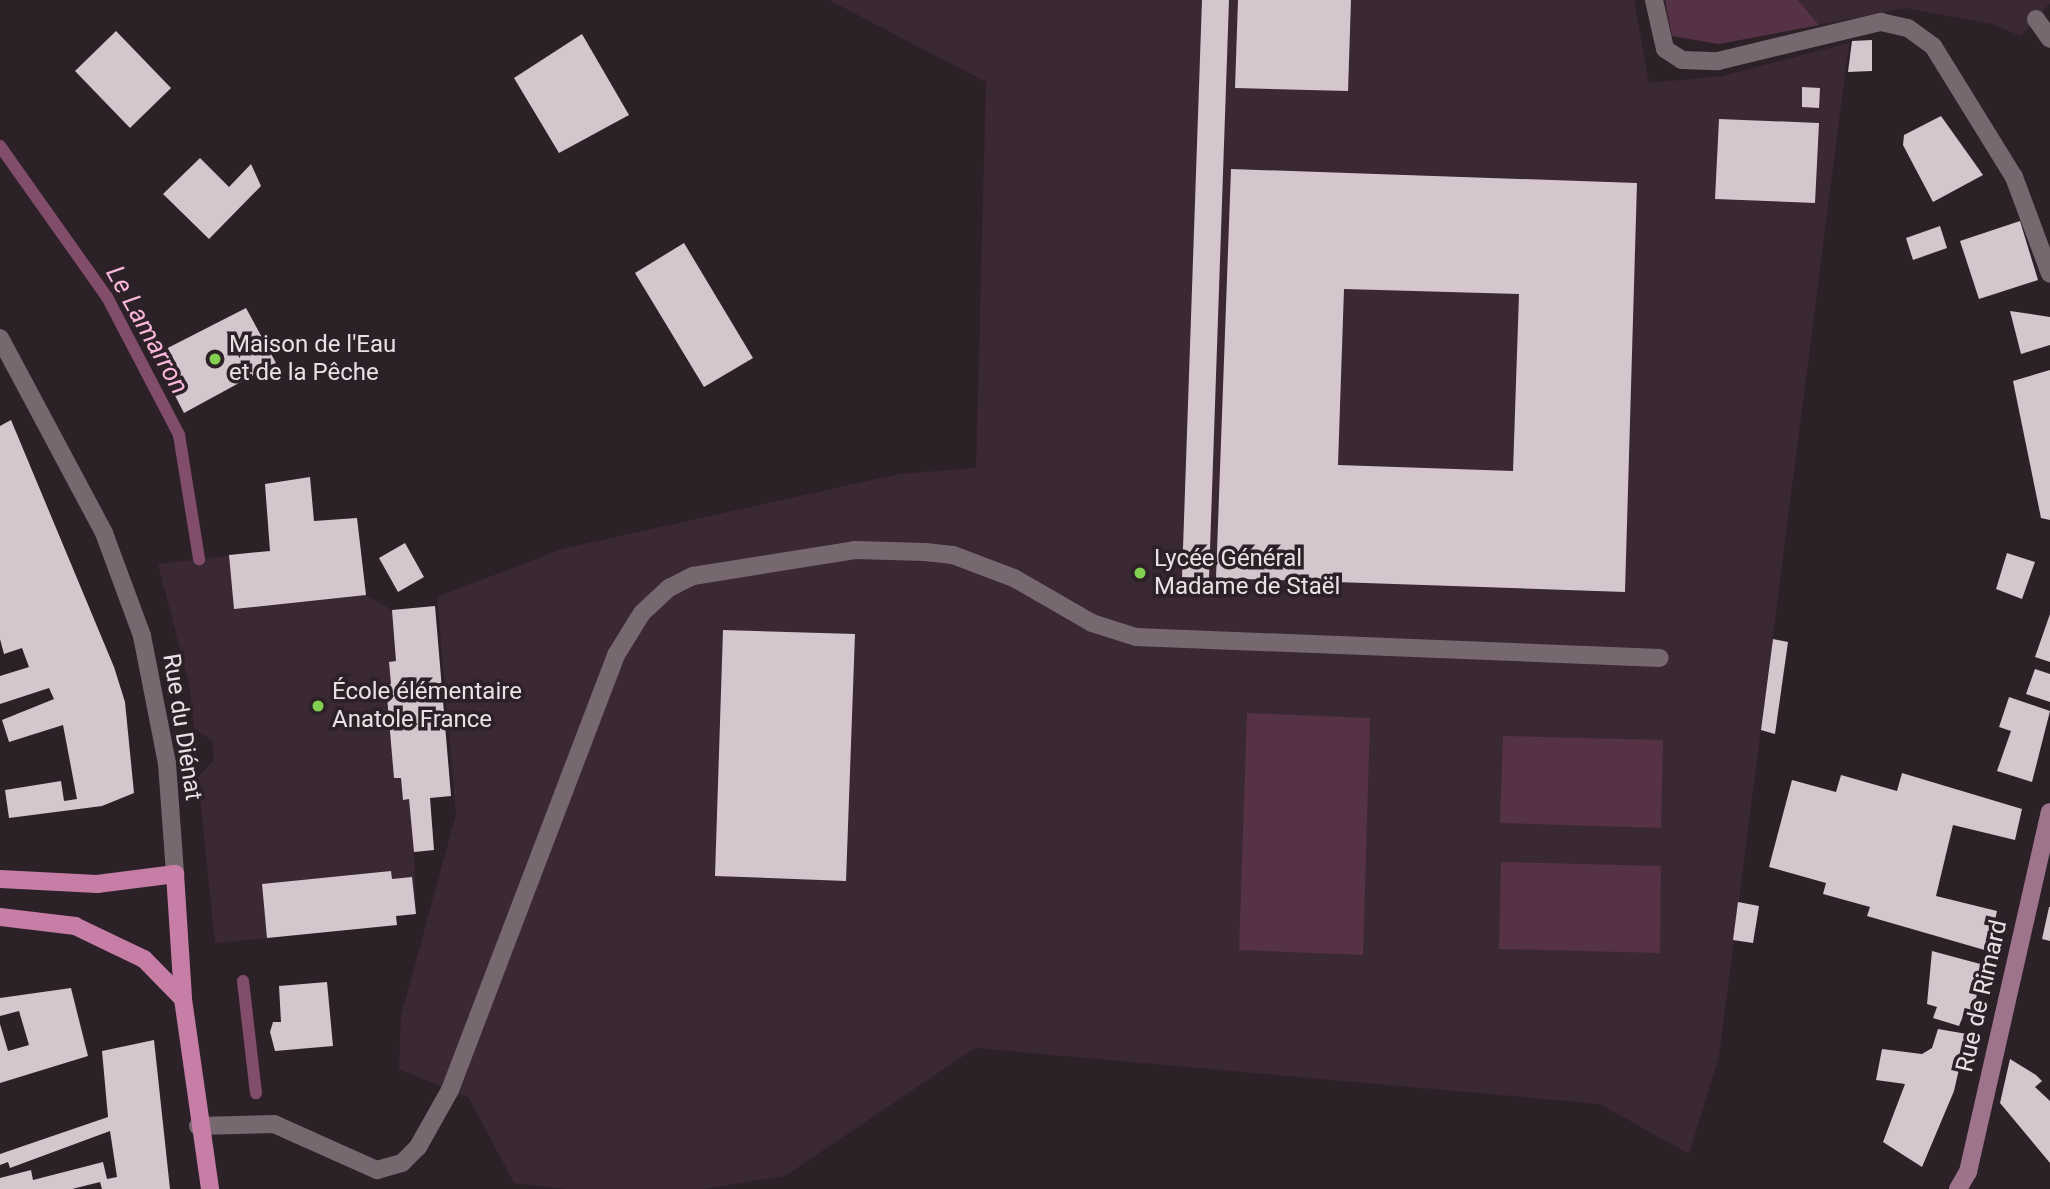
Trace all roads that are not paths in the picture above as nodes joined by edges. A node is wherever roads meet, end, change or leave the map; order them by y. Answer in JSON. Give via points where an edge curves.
{"nodes":[{"id":1,"x":1654,"y":0,"type":"edge"},
{"id":2,"x":2036,"y":19,"type":"dead end"},
{"id":3,"x":2050,"y":39,"type":"edge"},
{"id":4,"x":2050,"y":274,"type":"edge"},
{"id":5,"x":0,"y":338,"type":"edge"},
{"id":6,"x":1661,"y":657,"type":"dead end"},
{"id":7,"x":2050,"y":812,"type":"edge"},
{"id":8,"x":175,"y":874,"type":"junction"},
{"id":9,"x":0,"y":879,"type":"edge"},
{"id":10,"x":0,"y":917,"type":"edge"},
{"id":11,"x":183,"y":999,"type":"junction"},
{"id":12,"x":198,"y":1126,"type":"junction"},
{"id":13,"x":201,"y":1156,"type":"junction"},
{"id":14,"x":199,"y":1189,"type":"edge"},
{"id":15,"x":210,"y":1189,"type":"edge"},
{"id":16,"x":1958,"y":1189,"type":"edge"}],
"edges":[{"from":1,"to":4,"type":"street","via":[[1665,49],[1682,60],[1718,61],[1881,22],[1908,28],[1933,46],[2014,177]]},
{"from":2,"to":3,"type":"street"},
{"from":5,"to":8,"type":"street","name":"Rue du Diénat","via":[[104,533],[142,636],[167,764]]},
{"from":6,"to":12,"type":"street","via":[[1136,637],[1092,623],[1014,578],[953,555],[925,552],[855,550],[693,576],[668,588],[642,613],[616,655],[450,1090],[418,1147],[402,1163],[377,1170],[274,1124]]},
{"from":7,"to":16,"type":"street","name":"Rue de Rimard","via":[[1968,1171]]},
{"from":8,"to":9,"type":"main road","via":[[97,884]]},
{"from":8,"to":11,"type":"main road","name":"Rue du Diénat"},
{"from":10,"to":11,"type":"main road","via":[[75,926],[144,959]]},
{"from":11,"to":12,"type":"main road","name":"Rue du Diénat"},
{"from":12,"to":13,"type":"main road","name":"Rue du Diénat"},
{"from":13,"to":14,"type":"main road","name":"Rue du Diénat"},
{"from":13,"to":15,"type":"main road","name":"Rue du Diénat"}]}
